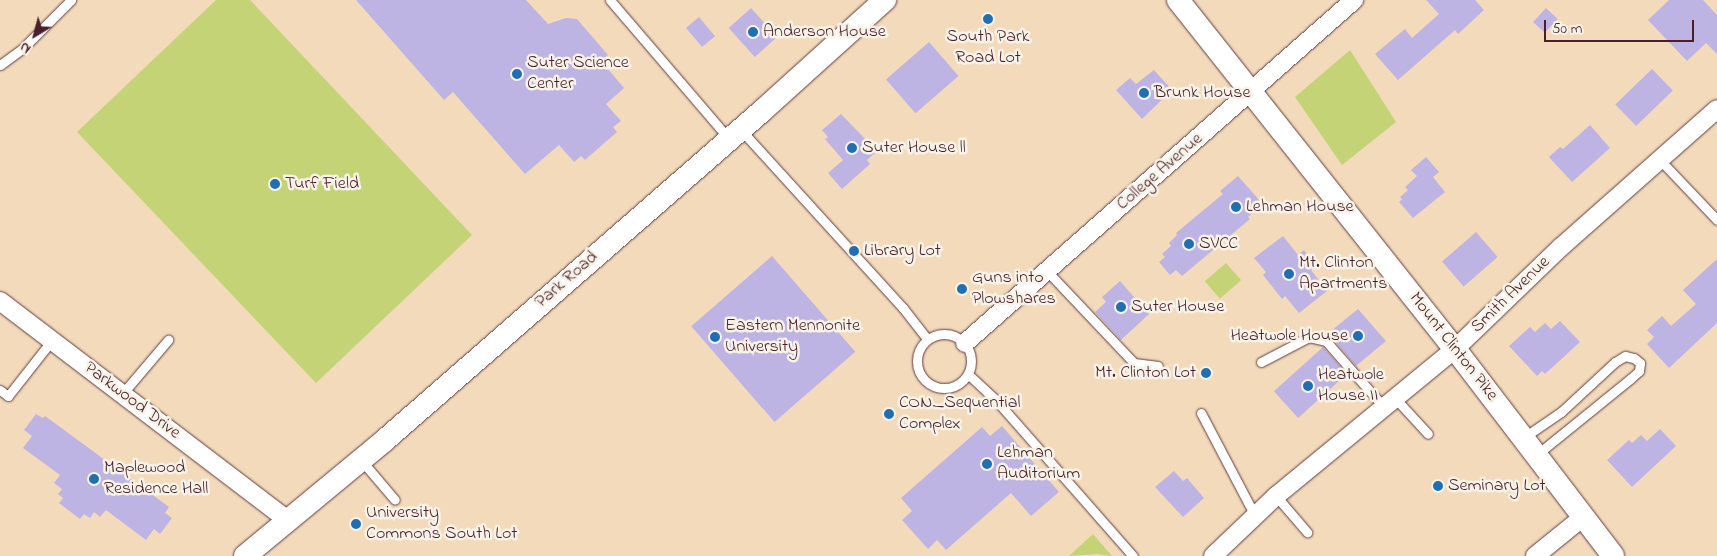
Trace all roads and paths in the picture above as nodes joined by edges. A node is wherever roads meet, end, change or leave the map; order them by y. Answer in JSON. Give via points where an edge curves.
{"nodes":[{"id":1,"x":71,"y":0,"type":"edge"},
{"id":2,"x":610,"y":0,"type":"edge"},
{"id":3,"x":885,"y":0,"type":"edge"},
{"id":4,"x":1178,"y":0,"type":"edge"},
{"id":5,"x":1354,"y":0,"type":"edge"},
{"id":6,"x":0,"y":65,"type":"edge"},
{"id":7,"x":1252,"y":92,"type":"junction"},
{"id":8,"x":1717,"y":109,"type":"edge"},
{"id":9,"x":735,"y":134,"type":"junction"},
{"id":10,"x":1661,"y":161,"type":"junction"},
{"id":11,"x":1717,"y":220,"type":"edge"},
{"id":12,"x":1047,"y":271,"type":"junction"},
{"id":13,"x":0,"y":301,"type":"edge"},
{"id":14,"x":927,"y":339,"type":"junction"},
{"id":15,"x":52,"y":340,"type":"junction"},
{"id":16,"x":168,"y":340,"type":"dead end"},
{"id":17,"x":965,"y":343,"type":"junction"},
{"id":18,"x":1455,"y":349,"type":"junction"},
{"id":19,"x":1261,"y":362,"type":"dead end"},
{"id":20,"x":1158,"y":366,"type":"dead end"},
{"id":21,"x":969,"y":375,"type":"junction"},
{"id":22,"x":0,"y":390,"type":"edge"},
{"id":23,"x":123,"y":394,"type":"junction"},
{"id":24,"x":1389,"y":401,"type":"junction"},
{"id":25,"x":1201,"y":414,"type":"dead end"},
{"id":26,"x":1428,"y":434,"type":"dead end"},
{"id":27,"x":1522,"y":438,"type":"junction"},
{"id":28,"x":1536,"y":456,"type":"junction"},
{"id":29,"x":361,"y":459,"type":"junction"},
{"id":30,"x":1276,"y":496,"type":"junction"},
{"id":31,"x":395,"y":500,"type":"dead end"},
{"id":32,"x":1255,"y":516,"type":"junction"},
{"id":33,"x":1583,"y":517,"type":"junction"},
{"id":34,"x":287,"y":520,"type":"junction"},
{"id":35,"x":1307,"y":532,"type":"dead end"},
{"id":36,"x":1229,"y":549,"type":"edge"},
{"id":37,"x":245,"y":556,"type":"edge"},
{"id":38,"x":1133,"y":556,"type":"edge"},
{"id":39,"x":1213,"y":556,"type":"edge"},
{"id":40,"x":1535,"y":556,"type":"edge"},
{"id":41,"x":1613,"y":556,"type":"edge"}],
"edges":[{"from":1,"to":6,"type":"lane","via":[[21,50]]},
{"from":2,"to":9,"type":"lane"},
{"from":3,"to":9,"type":"street","name":"Park Road"},
{"from":4,"to":7,"type":"street","name":"Mount Clinton Pike"},
{"from":5,"to":7,"type":"street","name":"College Avenue"},
{"from":7,"to":12,"type":"street","name":"College Avenue"},
{"from":7,"to":18,"type":"street","name":"Mount Clinton Pike"},
{"from":8,"to":10,"type":"street","name":"Smith Avenue"},
{"from":9,"to":14,"type":"lane","via":[[903,308]]},
{"from":9,"to":29,"type":"street","name":"Park Road"},
{"from":10,"to":11,"type":"lane"},
{"from":10,"to":18,"type":"street","name":"Smith Avenue","via":[[1561,247]]},
{"from":12,"to":17,"type":"street","name":"College Avenue"},
{"from":12,"to":20,"type":"lane","via":[[1134,363]]},
{"from":13,"to":15,"type":"street","name":"Parkwood Drive"},
{"from":14,"to":17,"type":"lane","via":[[943,333]]},
{"from":14,"to":21,"type":"lane","via":[[918,353],[917,362],[924,379],[948,388],[956,386]]},
{"from":15,"to":22,"type":"lane","via":[[8,396]]},
{"from":15,"to":23,"type":"street","name":"Parkwood Drive"},
{"from":16,"to":23,"type":"lane"},
{"from":17,"to":21,"type":"lane","via":[[972,358]]},
{"from":18,"to":24,"type":"street","name":"Smith Avenue"},
{"from":18,"to":27,"type":"street","name":"Mount Clinton Pike"},
{"from":19,"to":24,"type":"lane","via":[[1310,337],[1326,340]]},
{"from":21,"to":38,"type":"lane","via":[[994,398]]},
{"from":23,"to":34,"type":"street","name":"Parkwood Drive"},
{"from":24,"to":26,"type":"lane"},
{"from":24,"to":30,"type":"street","name":"Smith Avenue"},
{"from":25,"to":32,"type":"lane"},
{"from":27,"to":28,"type":"street","name":"Mount Clinton Pike"},
{"from":27,"to":28,"type":"lane","via":[[1561,412],[1615,362],[1625,356],[1640,363],[1639,370],[1630,379]]},
{"from":28,"to":33,"type":"street","name":"Mount Clinton Pike"},
{"from":29,"to":31,"type":"lane"},
{"from":29,"to":34,"type":"street","name":"Park Road"},
{"from":30,"to":32,"type":"street","name":"Smith Avenue"},
{"from":30,"to":35,"type":"lane"},
{"from":32,"to":36,"type":"street","name":"Smith Avenue"},
{"from":33,"to":40,"type":"street"},
{"from":33,"to":41,"type":"street","name":"Mount Clinton Pike"},
{"from":34,"to":37,"type":"street","name":"Park Road"},
{"from":36,"to":39,"type":"street","name":"Smith Avenue"}]}
